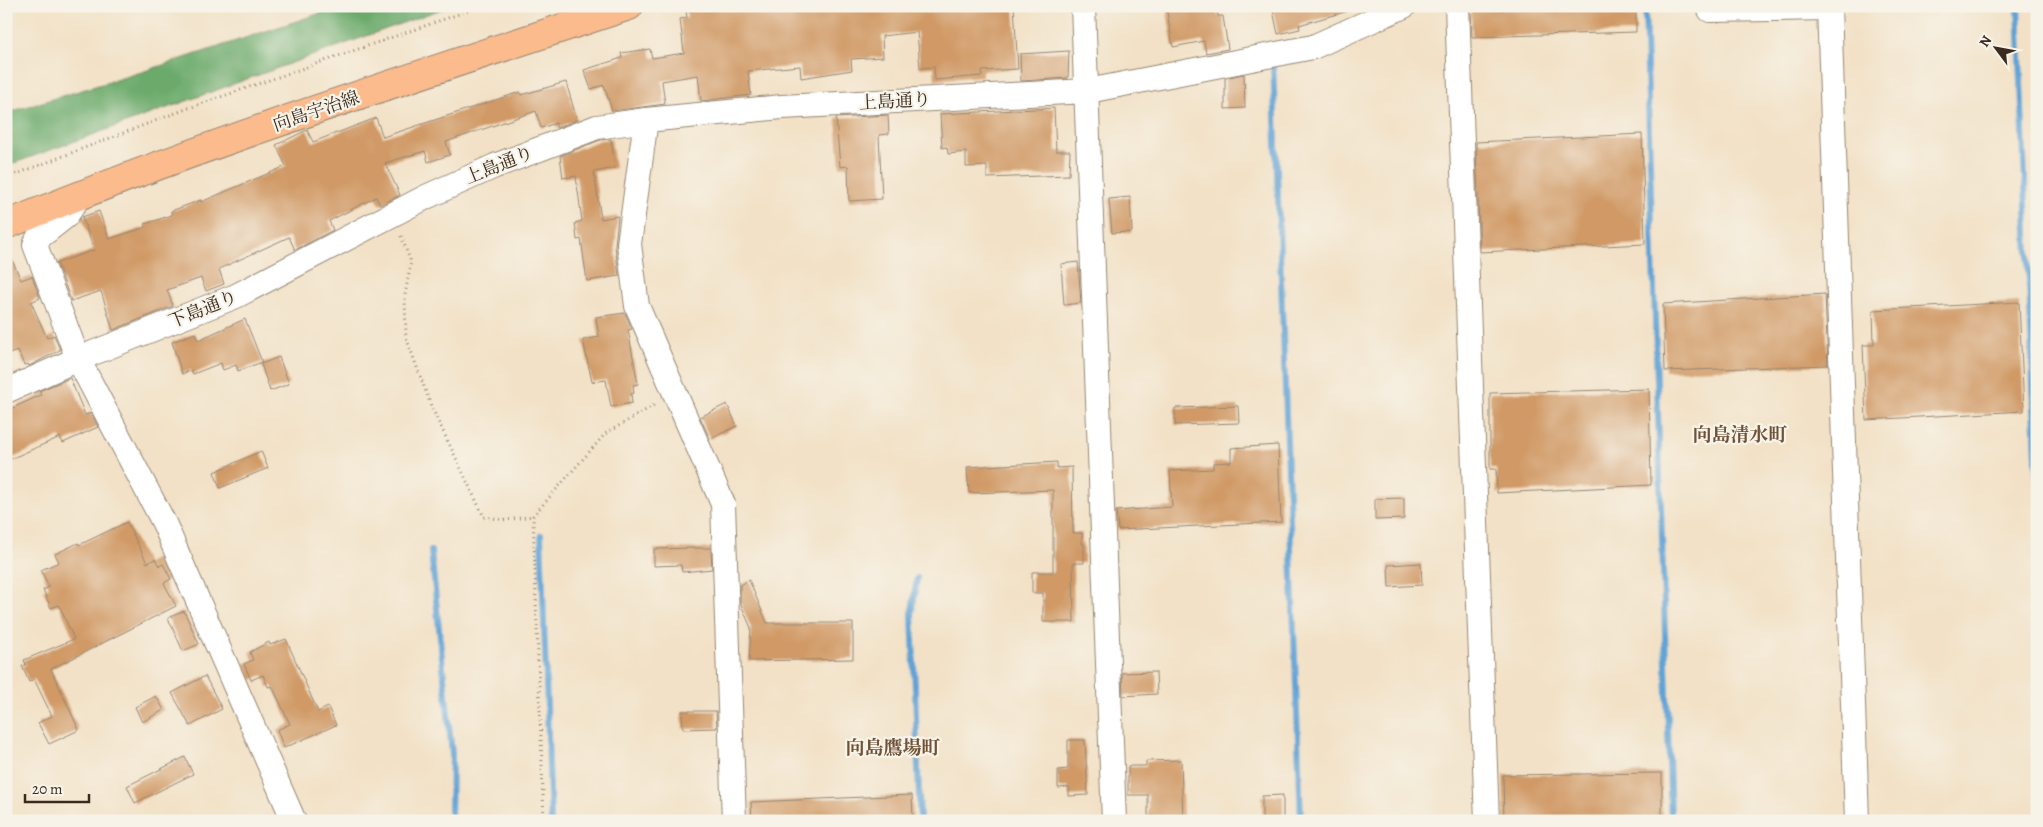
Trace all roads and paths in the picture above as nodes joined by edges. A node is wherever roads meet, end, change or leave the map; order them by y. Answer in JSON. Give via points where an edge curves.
{"nodes":[{"id":1,"x":482,"y":6,"type":"edge"},
{"id":2,"x":628,"y":6,"type":"edge"},
{"id":3,"x":1083,"y":6,"type":"edge"},
{"id":4,"x":1404,"y":6,"type":"edge"},
{"id":5,"x":1457,"y":6,"type":"edge"},
{"id":6,"x":1829,"y":7,"type":"edge"},
{"id":7,"x":1710,"y":10,"type":"dead end"},
{"id":8,"x":1088,"y":91,"type":"junction"},
{"id":9,"x":646,"y":120,"type":"junction"},
{"id":10,"x":6,"y":178,"type":"edge"},
{"id":11,"x":80,"y":195,"type":"junction"},
{"id":12,"x":393,"y":214,"type":"junction"},
{"id":13,"x":6,"y":225,"type":"edge"},
{"id":14,"x":78,"y":359,"type":"junction"},
{"id":15,"x":6,"y":391,"type":"edge"},
{"id":16,"x":674,"y":393,"type":"junction"},
{"id":17,"x":533,"y":516,"type":"junction"},
{"id":18,"x":294,"y":821,"type":"edge"},
{"id":19,"x":544,"y":821,"type":"edge"},
{"id":20,"x":734,"y":821,"type":"edge"},
{"id":21,"x":1114,"y":821,"type":"edge"},
{"id":22,"x":1488,"y":821,"type":"edge"},
{"id":23,"x":1857,"y":821,"type":"edge"}],
"edges":[{"from":1,"to":10,"type":"path","via":[[186,109]]},
{"from":2,"to":11,"type":"main road","name":"向島宇治線","via":[[367,93]]},
{"from":3,"to":8,"type":"street"},
{"from":4,"to":8,"type":"street","name":"上島通り","via":[[1313,47]]},
{"from":5,"to":22,"type":"street"},
{"from":6,"to":7,"type":"street"},
{"from":6,"to":23,"type":"street"},
{"from":8,"to":9,"type":"street","name":"上島通り","via":[[782,107]]},
{"from":8,"to":21,"type":"street"},
{"from":9,"to":12,"type":"street","name":"上島通り","via":[[597,127],[495,166]]},
{"from":9,"to":16,"type":"street","via":[[629,244],[637,306]]},
{"from":11,"to":13,"type":"main road","name":"向島宇治線"},
{"from":11,"to":14,"type":"street","via":[[66,216],[38,238],[35,246]]},
{"from":12,"to":14,"type":"street","name":"下島通り","via":[[236,296]]},
{"from":12,"to":17,"type":"path","via":[[411,262],[405,295],[406,337],[431,406],[484,517],[506,520]]},
{"from":14,"to":15,"type":"street","name":"下島通り"},
{"from":14,"to":18,"type":"street","via":[[164,523]]},
{"from":16,"to":17,"type":"path","via":[[605,434]]},
{"from":16,"to":20,"type":"street","via":[[723,504]]},
{"from":17,"to":19,"type":"path"}]}
